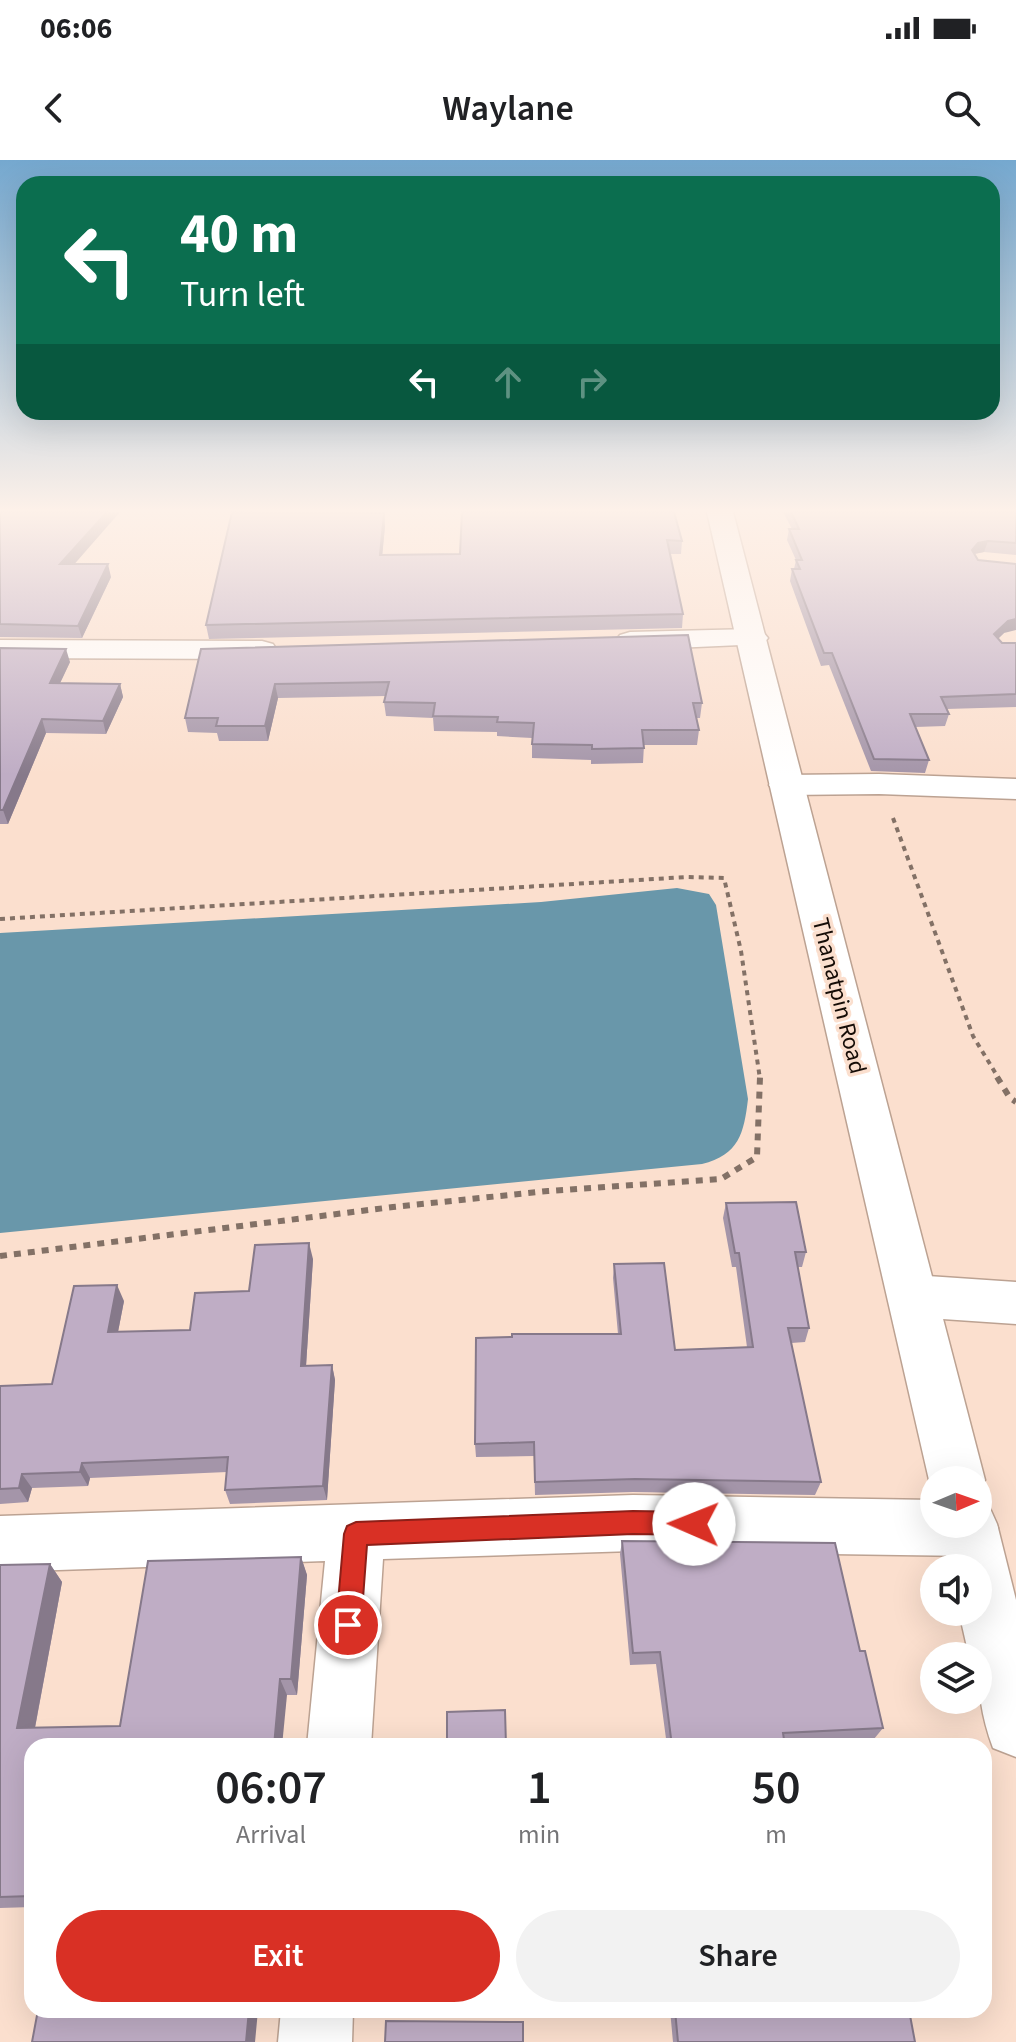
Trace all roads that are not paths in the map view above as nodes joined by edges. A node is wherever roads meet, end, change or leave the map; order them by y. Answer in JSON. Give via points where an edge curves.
{"nodes":[{"id":1,"x":743,"y":600,"type":"edge"},
{"id":2,"x":753,"y":638,"type":"junction"},
{"id":3,"x":595,"y":642,"type":"edge"},
{"id":4,"x":0,"y":649,"type":"edge"},
{"id":5,"x":295,"y":649,"type":"edge"},
{"id":6,"x":786,"y":785,"type":"junction"},
{"id":7,"x":1016,"y":789,"type":"edge"},
{"id":8,"x":913,"y":1296,"type":"junction"},
{"id":9,"x":1016,"y":1303,"type":"edge"},
{"id":10,"x":954,"y":1466,"type":"edge"},
{"id":11,"x":920,"y":1513,"type":"edge"},
{"id":12,"x":356,"y":1534,"type":"junction"},
{"id":13,"x":971,"y":1538,"type":"edge"},
{"id":14,"x":0,"y":1544,"type":"edge"},
{"id":15,"x":1016,"y":1725,"type":"edge"},
{"id":16,"x":340,"y":1738,"type":"edge"},
{"id":17,"x":316,"y":2018,"type":"edge"},
{"id":18,"x":315,"y":2042,"type":"edge"}],
"edges":[{"from":1,"to":2,"type":"street","name":"Thanatpin Road"},
{"from":2,"to":3,"type":"street"},
{"from":2,"to":6,"type":"street","name":"Thanatpin Road"},
{"from":4,"to":5,"type":"street"},
{"from":6,"to":7,"type":"street"},
{"from":6,"to":8,"type":"street","name":"Thanatpin Road"},
{"from":8,"to":9,"type":"street"},
{"from":8,"to":10,"type":"street","name":"Thanatpin Road"},
{"from":11,"to":12,"type":"street"},
{"from":12,"to":14,"type":"street"},
{"from":12,"to":16,"type":"street"},
{"from":13,"to":15,"type":"street","name":"Thanatpin Road"},
{"from":17,"to":18,"type":"street"}]}
